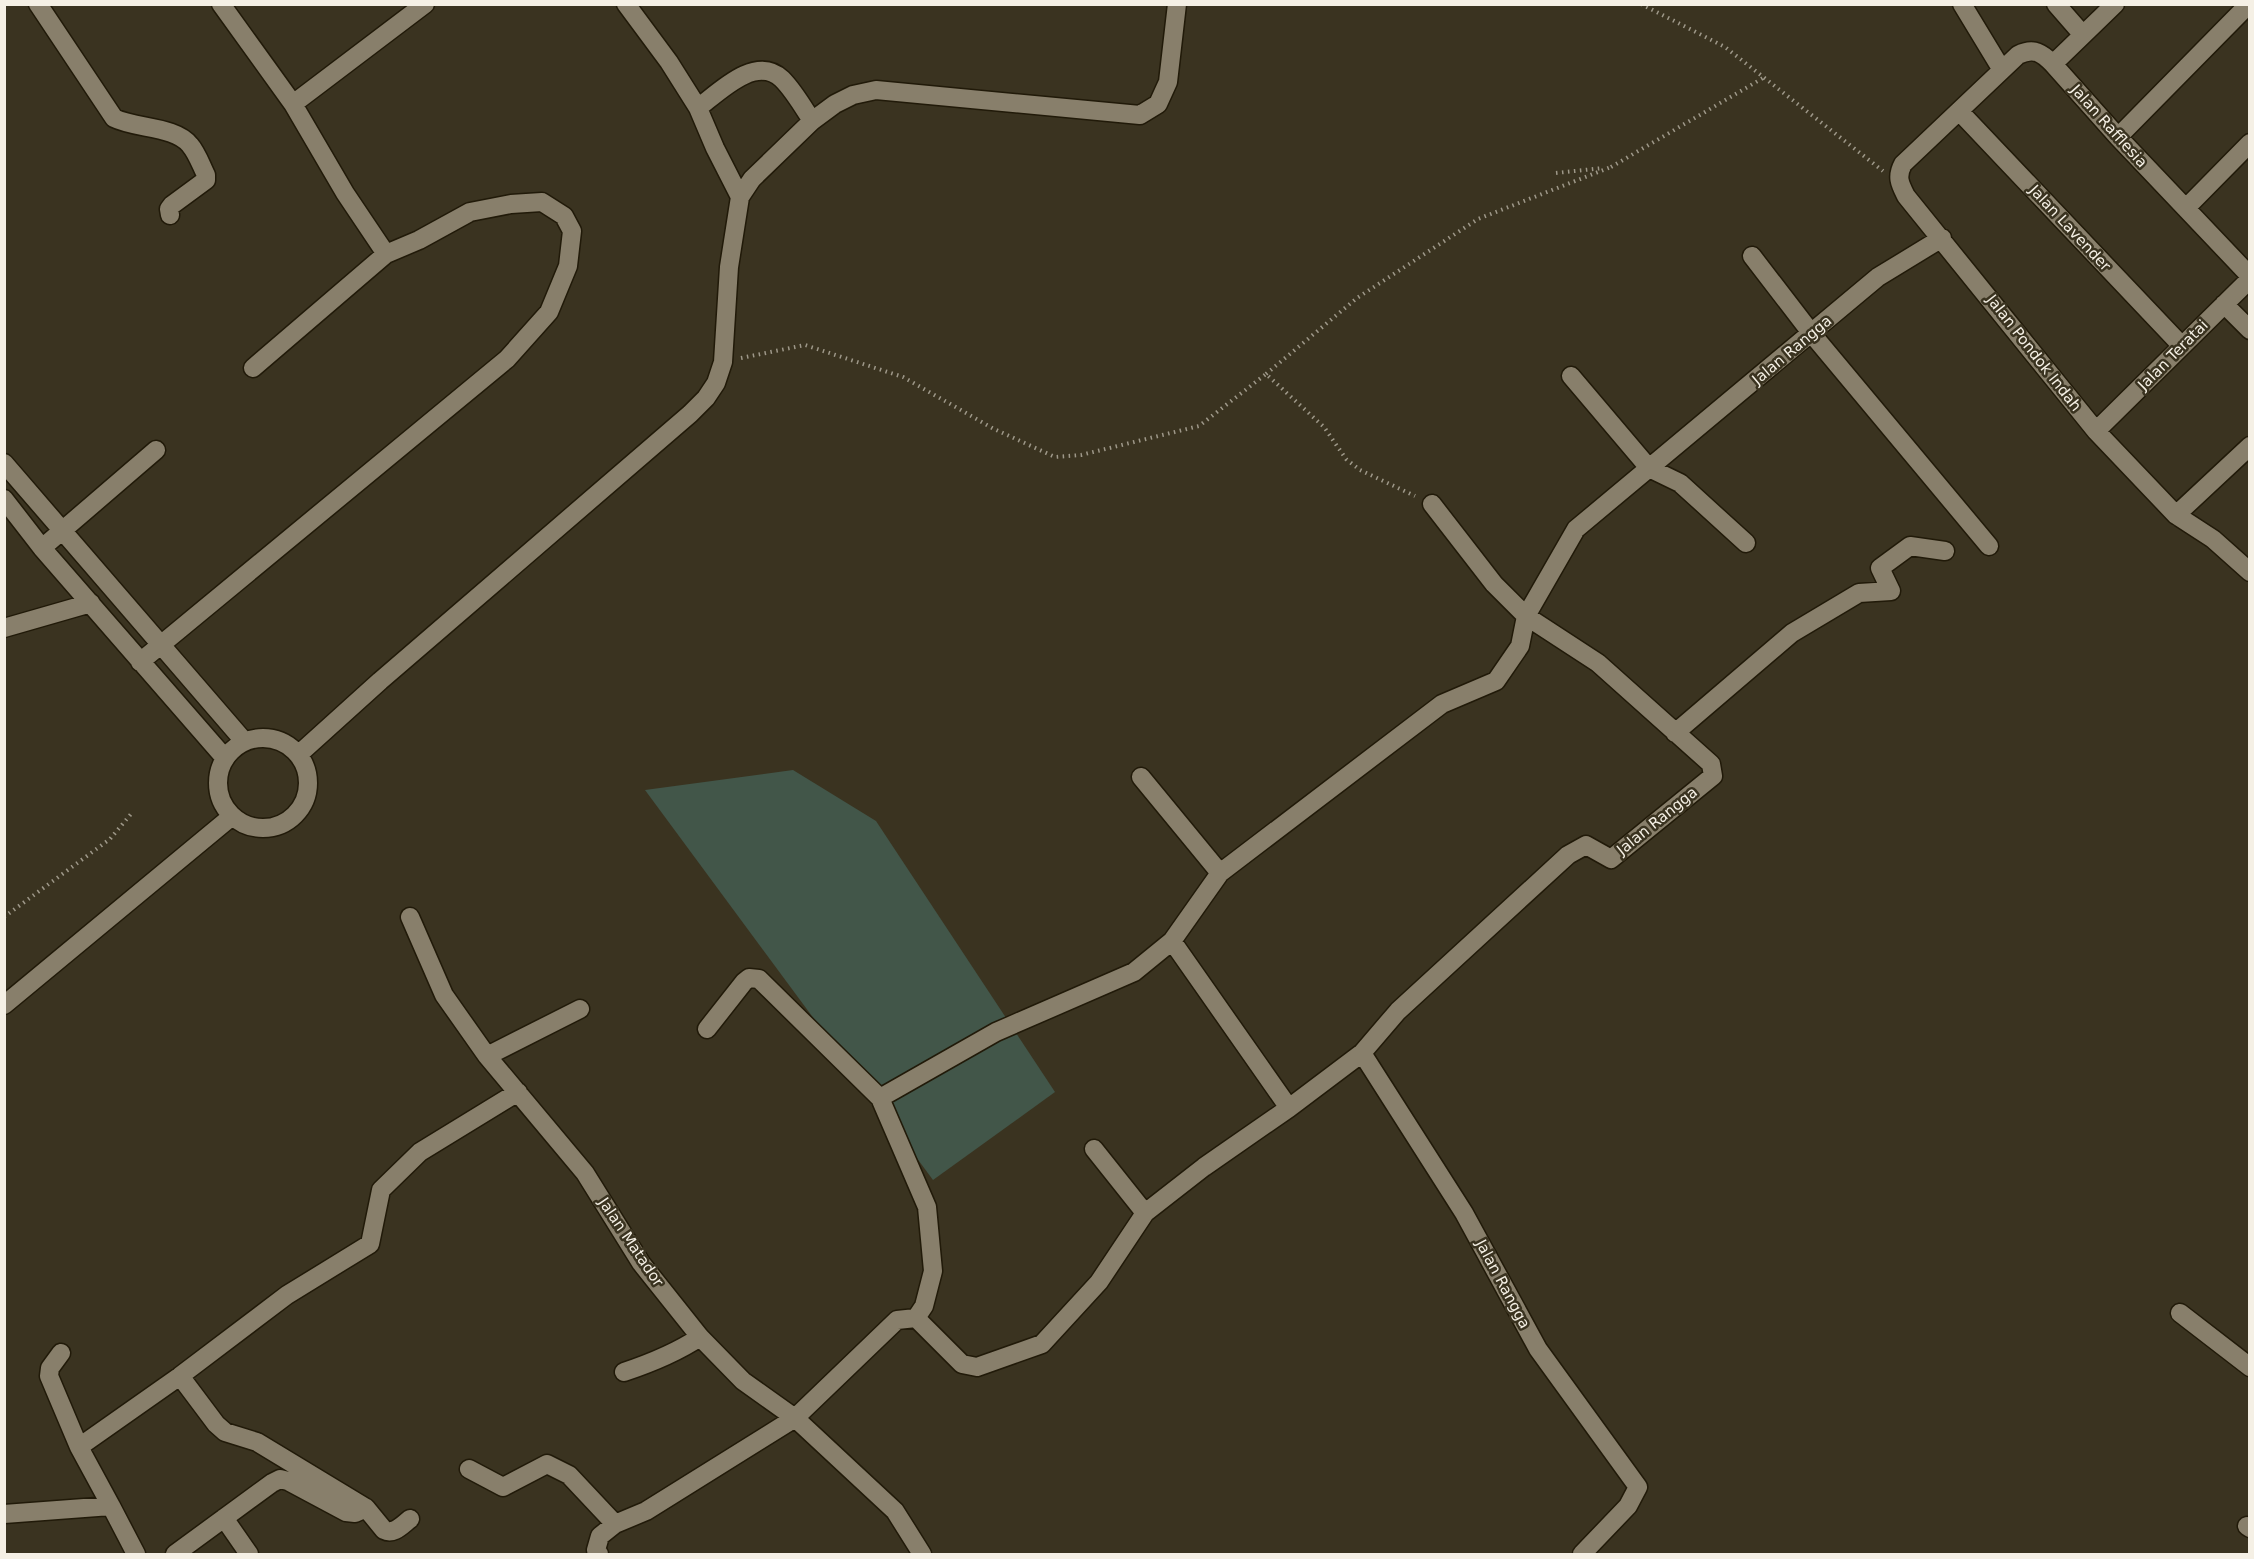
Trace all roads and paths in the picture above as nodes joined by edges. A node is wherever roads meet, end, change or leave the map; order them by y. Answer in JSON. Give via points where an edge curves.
{"nodes":[{"id":1,"x":38,"y":4,"type":"edge"},
{"id":2,"x":221,"y":4,"type":"edge"},
{"id":3,"x":425,"y":4,"type":"edge"},
{"id":4,"x":626,"y":4,"type":"edge"},
{"id":5,"x":1177,"y":4,"type":"edge"},
{"id":6,"x":1641,"y":4,"type":"edge"},
{"id":7,"x":1962,"y":4,"type":"edge"},
{"id":8,"x":2056,"y":4,"type":"edge"},
{"id":9,"x":2115,"y":4,"type":"edge"},
{"id":10,"x":2249,"y":4,"type":"edge"},
{"id":11,"x":2083,"y":35,"type":"junction"},
{"id":12,"x":2053,"y":64,"type":"junction"},
{"id":13,"x":2002,"y":70,"type":"junction"},
{"id":14,"x":1763,"y":78,"type":"junction"},
{"id":15,"x":299,"y":100,"type":"junction"},
{"id":16,"x":698,"y":108,"type":"junction"},
{"id":17,"x":1959,"y":111,"type":"junction"},
{"id":18,"x":812,"y":121,"type":"junction"},
{"id":19,"x":2118,"y":137,"type":"junction"},
{"id":20,"x":2250,"y":143,"type":"edge"},
{"id":21,"x":1611,"y":167,"type":"junction"},
{"id":22,"x":1556,"y":174,"type":"dead end"},
{"id":23,"x":1900,"y":184,"type":"junction"},
{"id":24,"x":740,"y":197,"type":"junction"},
{"id":25,"x":2186,"y":208,"type":"junction"},
{"id":26,"x":170,"y":215,"type":"dead end"},
{"id":27,"x":1942,"y":238,"type":"junction"},
{"id":28,"x":386,"y":254,"type":"junction"},
{"id":29,"x":1752,"y":256,"type":"dead end"},
{"id":30,"x":2250,"y":277,"type":"edge"},
{"id":31,"x":2224,"y":304,"type":"junction"},
{"id":32,"x":2250,"y":330,"type":"edge"},
{"id":33,"x":1812,"y":334,"type":"junction"},
{"id":34,"x":2181,"y":345,"type":"junction"},
{"id":35,"x":723,"y":362,"type":"junction"},
{"id":36,"x":253,"y":368,"type":"dead end"},
{"id":37,"x":1266,"y":374,"type":"junction"},
{"id":38,"x":1571,"y":375,"type":"dead end"},
{"id":39,"x":2096,"y":431,"type":"junction"},
{"id":40,"x":2250,"y":446,"type":"edge"},
{"id":41,"x":156,"y":450,"type":"dead end"},
{"id":42,"x":4,"y":463,"type":"edge"},
{"id":43,"x":1649,"y":468,"type":"junction"},
{"id":44,"x":4,"y":499,"type":"edge"},
{"id":45,"x":1432,"y":504,"type":"joint"},
{"id":46,"x":2176,"y":515,"type":"junction"},
{"id":47,"x":63,"y":529,"type":"junction"},
{"id":48,"x":1746,"y":543,"type":"dead end"},
{"id":49,"x":1989,"y":546,"type":"dead end"},
{"id":50,"x":42,"y":548,"type":"junction"},
{"id":51,"x":1945,"y":550,"type":"dead end"},
{"id":52,"x":2250,"y":572,"type":"edge"},
{"id":53,"x":91,"y":603,"type":"junction"},
{"id":54,"x":1526,"y":616,"type":"junction"},
{"id":55,"x":4,"y":628,"type":"edge"},
{"id":56,"x":162,"y":644,"type":"junction"},
{"id":57,"x":140,"y":662,"type":"junction"},
{"id":58,"x":1675,"y":733,"type":"junction"},
{"id":59,"x":244,"y":741,"type":"junction"},
{"id":60,"x":298,"y":755,"type":"junction"},
{"id":61,"x":224,"y":757,"type":"junction"},
{"id":62,"x":1141,"y":777,"type":"dead end"},
{"id":63,"x":131,"y":814,"type":"dead end"},
{"id":64,"x":231,"y":817,"type":"junction"},
{"id":65,"x":1220,"y":873,"type":"junction"},
{"id":66,"x":410,"y":917,"type":"dead end"},
{"id":67,"x":4,"y":918,"type":"edge"},
{"id":68,"x":1172,"y":941,"type":"junction"},
{"id":69,"x":4,"y":1005,"type":"edge"},
{"id":70,"x":579,"y":1009,"type":"dead end"},
{"id":71,"x":707,"y":1029,"type":"dead end"},
{"id":72,"x":1362,"y":1053,"type":"junction"},
{"id":73,"x":487,"y":1056,"type":"junction"},
{"id":74,"x":518,"y":1092,"type":"junction"},
{"id":75,"x":880,"y":1098,"type":"junction"},
{"id":76,"x":1289,"y":1108,"type":"junction"},
{"id":77,"x":1094,"y":1149,"type":"dead end"},
{"id":78,"x":1145,"y":1213,"type":"junction"},
{"id":79,"x":2180,"y":1313,"type":"dead end"},
{"id":80,"x":916,"y":1318,"type":"junction"},
{"id":81,"x":700,"y":1337,"type":"junction"},
{"id":82,"x":61,"y":1353,"type":"dead end"},
{"id":83,"x":2250,"y":1367,"type":"edge"},
{"id":84,"x":624,"y":1372,"type":"dead end"},
{"id":85,"x":180,"y":1376,"type":"junction"},
{"id":86,"x":795,"y":1418,"type":"junction"},
{"id":87,"x":79,"y":1447,"type":"junction"},
{"id":88,"x":469,"y":1469,"type":"dead end"},
{"id":89,"x":111,"y":1506,"type":"junction"},
{"id":90,"x":366,"y":1508,"type":"junction"},
{"id":91,"x":4,"y":1514,"type":"edge"},
{"id":92,"x":224,"y":1518,"type":"junction"},
{"id":93,"x":410,"y":1519,"type":"dead end"},
{"id":94,"x":615,"y":1524,"type":"junction"},
{"id":95,"x":136,"y":1554,"type":"edge"},
{"id":96,"x":175,"y":1554,"type":"edge"},
{"id":97,"x":249,"y":1554,"type":"edge"},
{"id":98,"x":599,"y":1554,"type":"edge"},
{"id":99,"x":922,"y":1554,"type":"edge"},
{"id":100,"x":1582,"y":1554,"type":"edge"}],
"edges":[{"from":1,"to":26,"type":"street","via":[[114,118],[175,134],[192,147],[206,180],[172,205]]},
{"from":2,"to":15,"type":"street"},
{"from":3,"to":15,"type":"street"},
{"from":4,"to":16,"type":"street"},
{"from":5,"to":18,"type":"street","via":[[1168,82],[1158,104],[1140,115],[876,90],[844,99]]},
{"from":6,"to":14,"type":"path","via":[[1725,48]]},
{"from":7,"to":13,"type":"street"},
{"from":8,"to":11,"type":"street"},
{"from":9,"to":11,"type":"street"},
{"from":10,"to":19,"type":"street"},
{"from":11,"to":12,"type":"street"},
{"from":12,"to":13,"type":"street","name":"Jalan Rafflesia","via":[[2041,53],[2025,51]]},
{"from":12,"to":19,"type":"street","name":"Jalan Rafflesia"},
{"from":13,"to":17,"type":"street","name":"Jalan Rafflesia"},
{"from":14,"to":21,"type":"path"},
{"from":14,"to":23,"type":"path"},
{"from":15,"to":28,"type":"street","via":[[345,193]]},
{"from":16,"to":18,"type":"street","via":[[737,78],[769,71],[781,78]]},
{"from":16,"to":24,"type":"street"},
{"from":17,"to":23,"type":"street","name":"Jalan Rafflesia","via":[[1903,164],[1898,177]]},
{"from":17,"to":34,"type":"street","name":"Jalan Lavender"},
{"from":18,"to":24,"type":"street","via":[[752,179]]},
{"from":19,"to":25,"type":"street","name":"Jalan Rafflesia"},
{"from":20,"to":25,"type":"street"},
{"from":21,"to":22,"type":"path"},
{"from":21,"to":37,"type":"path","via":[[1478,219],[1357,298]]},
{"from":23,"to":27,"type":"street","name":"Jalan Pondok Indah"},
{"from":24,"to":35,"type":"street","via":[[729,267]]},
{"from":25,"to":30,"type":"street","name":"Jalan Rafflesia"},
{"from":27,"to":33,"type":"street","name":"Jalan Rangga","via":[[1878,277]]},
{"from":27,"to":39,"type":"street","name":"Jalan Pondok Indah"},
{"from":28,"to":36,"type":"street"},
{"from":28,"to":56,"type":"street","via":[[470,212],[511,204],[543,202],[564,216],[572,231],[568,266],[549,312],[507,359]]},
{"from":29,"to":33,"type":"street"},
{"from":30,"to":31,"type":"street","name":"Jalan Teratai"},
{"from":31,"to":32,"type":"street"},
{"from":31,"to":34,"type":"street","name":"Jalan Teratai"},
{"from":33,"to":43,"type":"street","name":"Jalan Rangga"},
{"from":33,"to":49,"type":"street"},
{"from":34,"to":39,"type":"street","name":"Jalan Teratai"},
{"from":35,"to":37,"type":"path","via":[[805,345],[903,377],[994,429],[1055,458],[1199,426]]},
{"from":35,"to":60,"type":"street","via":[[716,383],[690,414]]},
{"from":37,"to":45,"type":"path","via":[[1324,428],[1346,459],[1360,471]]},
{"from":38,"to":43,"type":"street"},
{"from":39,"to":46,"type":"street","name":"Jalan Pondok Indah"},
{"from":40,"to":46,"type":"street"},
{"from":41,"to":47,"type":"street"},
{"from":42,"to":47,"type":"street"},
{"from":43,"to":48,"type":"street","via":[[1680,483]]},
{"from":43,"to":54,"type":"street","name":"Jalan Rangga","via":[[1576,529]]},
{"from":44,"to":50,"type":"street"},
{"from":45,"to":54,"type":"street","via":[[1494,584]]},
{"from":46,"to":52,"type":"street","name":"Jalan Pondok Indah","via":[[2213,539]]},
{"from":47,"to":50,"type":"street"},
{"from":47,"to":56,"type":"street"},
{"from":50,"to":53,"type":"street"},
{"from":51,"to":58,"type":"street","via":[[1910,546],[1880,568],[1890,591],[1859,593],[1792,633]]},
{"from":53,"to":55,"type":"street"},
{"from":53,"to":57,"type":"street"},
{"from":54,"to":58,"type":"street","name":"Jalan Rangga","via":[[1598,663]]},
{"from":54,"to":65,"type":"street","via":[[1520,646],[1496,681],[1442,704]]},
{"from":56,"to":57,"type":"street"},
{"from":56,"to":59,"type":"street"},
{"from":57,"to":61,"type":"street"},
{"from":58,"to":72,"type":"street","name":"Jalan Rangga","via":[[1711,764],[1713,776],[1611,859],[1586,845],[1568,855],[1398,1011]]},
{"from":59,"to":60,"type":"street","via":[[264,737],[283,742]]},
{"from":59,"to":61,"type":"street"},
{"from":60,"to":64,"type":"street","via":[[306,770],[308,787],[304,803],[294,817],[263,829],[246,826]]},
{"from":61,"to":64,"type":"street","via":[[217,778],[220,799]]},
{"from":62,"to":65,"type":"street"},
{"from":63,"to":67,"type":"path","via":[[110,839]]},
{"from":64,"to":69,"type":"street"},
{"from":65,"to":68,"type":"street"},
{"from":66,"to":73,"type":"street","name":"Jalan Matador","via":[[444,994]]},
{"from":68,"to":75,"type":"street","via":[[1134,972],[996,1032]]},
{"from":68,"to":76,"type":"street"},
{"from":70,"to":73,"type":"street"},
{"from":71,"to":75,"type":"street","via":[[744,982],[759,979]]},
{"from":72,"to":76,"type":"street"},
{"from":72,"to":100,"type":"street","name":"Jalan Rangga","via":[[1464,1213],[1538,1349],[1638,1487],[1628,1506]]},
{"from":73,"to":74,"type":"street","name":"Jalan Matador"},
{"from":74,"to":81,"type":"street","name":"Jalan Matador","via":[[585,1173],[641,1263]]},
{"from":74,"to":85,"type":"street","via":[[420,1152],[381,1190],[370,1244],[286,1295]]},
{"from":75,"to":80,"type":"street","via":[[927,1207],[933,1271],[924,1306]]},
{"from":76,"to":78,"type":"street"},
{"from":77,"to":78,"type":"street"},
{"from":78,"to":80,"type":"street","via":[[1098,1282],[1042,1344],[977,1367],[962,1364]]},
{"from":79,"to":83,"type":"street"},
{"from":80,"to":86,"type":"street","via":[[897,1320]]},
{"from":81,"to":84,"type":"street","via":[[680,1350]]},
{"from":81,"to":86,"type":"street","name":"Jalan Matador","via":[[743,1381]]},
{"from":82,"to":87,"type":"street","via":[[49,1376]]},
{"from":85,"to":87,"type":"street"},
{"from":85,"to":90,"type":"street","via":[[225,1431],[257,1443]]},
{"from":86,"to":94,"type":"street","via":[[646,1511]]},
{"from":86,"to":99,"type":"street","name":"Jalan Matador","via":[[895,1511]]},
{"from":87,"to":89,"type":"street"},
{"from":88,"to":94,"type":"street","via":[[503,1487],[547,1464],[570,1474]]},
{"from":89,"to":91,"type":"street"},
{"from":89,"to":95,"type":"street"},
{"from":90,"to":92,"type":"street","via":[[346,1512],[280,1479]]},
{"from":90,"to":93,"type":"street","via":[[388,1532]]},
{"from":92,"to":96,"type":"street"},
{"from":92,"to":97,"type":"street"},
{"from":94,"to":98,"type":"street","via":[[600,1536],[596,1550]]}]}
